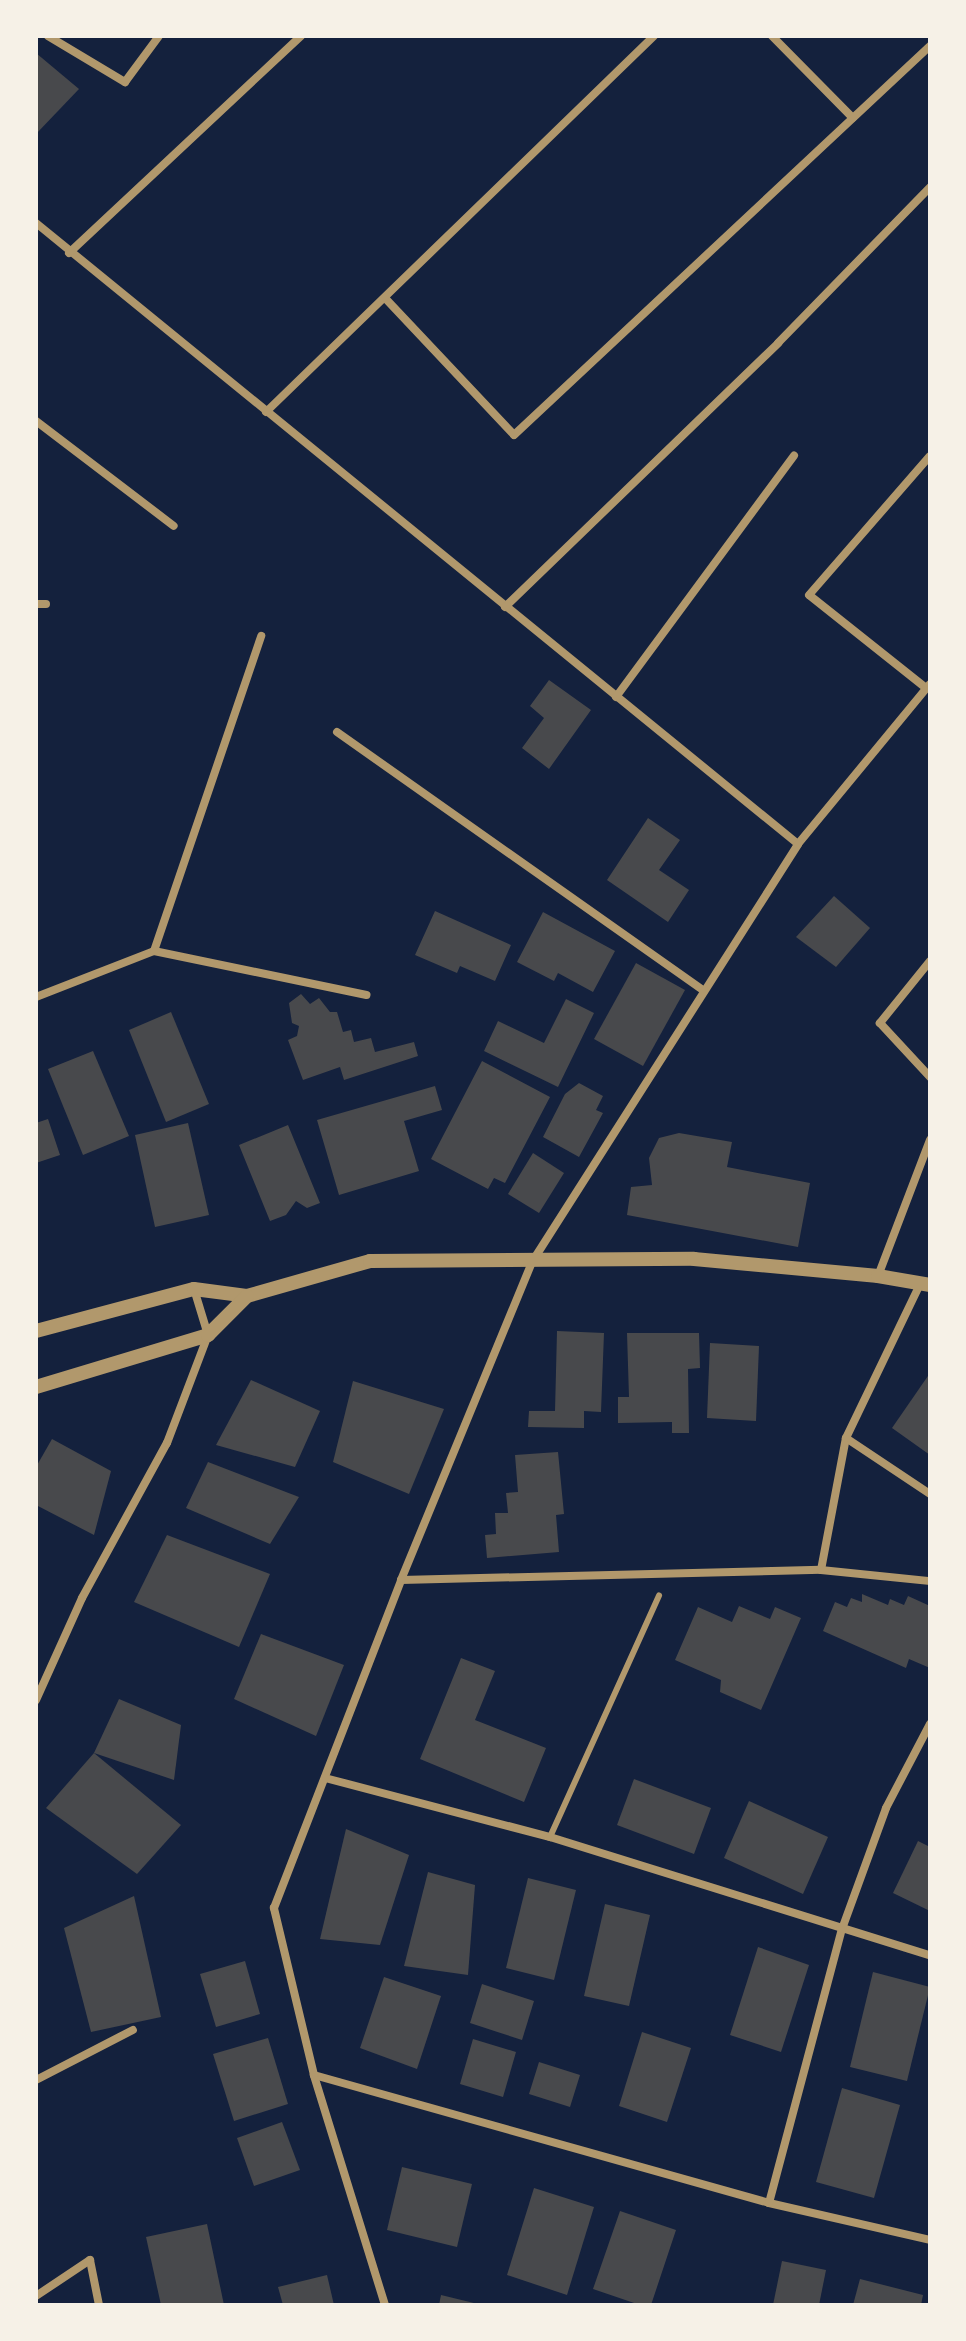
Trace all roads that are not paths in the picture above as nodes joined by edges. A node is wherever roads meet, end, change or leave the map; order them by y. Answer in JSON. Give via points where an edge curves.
{"nodes":[{"id":1,"x":48,"y":36,"type":"edge"},
{"id":2,"x":159,"y":36,"type":"edge"},
{"id":3,"x":301,"y":36,"type":"edge"},
{"id":4,"x":654,"y":36,"type":"edge"},
{"id":5,"x":772,"y":36,"type":"edge"},
{"id":6,"x":930,"y":46,"type":"edge"},
{"id":7,"x":853,"y":118,"type":"junction"},
{"id":8,"x":930,"y":187,"type":"edge"},
{"id":9,"x":36,"y":223,"type":"edge"},
{"id":10,"x":69,"y":253,"type":"junction"},
{"id":11,"x":385,"y":298,"type":"junction"},
{"id":12,"x":266,"y":412,"type":"junction"},
{"id":13,"x":36,"y":421,"type":"edge"},
{"id":14,"x":794,"y":456,"type":"dead end"},
{"id":15,"x":930,"y":456,"type":"edge"},
{"id":16,"x":174,"y":526,"type":"dead end"},
{"id":17,"x":36,"y":604,"type":"edge"},
{"id":18,"x":46,"y":604,"type":"dead end"},
{"id":19,"x":505,"y":607,"type":"junction"},
{"id":20,"x":261,"y":636,"type":"dead end"},
{"id":21,"x":928,"y":686,"type":"edge"},
{"id":22,"x":616,"y":697,"type":"junction"},
{"id":23,"x":337,"y":732,"type":"dead end"},
{"id":24,"x":798,"y":844,"type":"junction"},
{"id":25,"x":154,"y":951,"type":"junction"},
{"id":26,"x":930,"y":961,"type":"edge"},
{"id":27,"x":704,"y":991,"type":"junction"},
{"id":28,"x":366,"y":995,"type":"dead end"},
{"id":29,"x":36,"y":997,"type":"edge"},
{"id":30,"x":930,"y":1077,"type":"edge"},
{"id":31,"x":930,"y":1140,"type":"edge"},
{"id":32,"x":532,"y":1262,"type":"junction"},
{"id":33,"x":878,"y":1276,"type":"junction"},
{"id":34,"x":926,"y":1283,"type":"edge"},
{"id":35,"x":194,"y":1289,"type":"junction"},
{"id":36,"x":247,"y":1296,"type":"junction"},
{"id":37,"x":36,"y":1331,"type":"edge"},
{"id":38,"x":208,"y":1335,"type":"junction"},
{"id":39,"x":36,"y":1387,"type":"edge"},
{"id":40,"x":846,"y":1438,"type":"junction"},
{"id":41,"x":930,"y":1494,"type":"edge"},
{"id":42,"x":821,"y":1570,"type":"junction"},
{"id":43,"x":401,"y":1580,"type":"junction"},
{"id":44,"x":930,"y":1581,"type":"edge"},
{"id":45,"x":659,"y":1596,"type":"dead end"},
{"id":46,"x":36,"y":1700,"type":"edge"},
{"id":47,"x":930,"y":1724,"type":"edge"},
{"id":48,"x":325,"y":1778,"type":"junction"},
{"id":49,"x":550,"y":1837,"type":"junction"},
{"id":50,"x":842,"y":1929,"type":"junction"},
{"id":51,"x":930,"y":1955,"type":"edge"},
{"id":52,"x":133,"y":2030,"type":"dead end"},
{"id":53,"x":314,"y":2075,"type":"junction"},
{"id":54,"x":36,"y":2080,"type":"edge"},
{"id":55,"x":769,"y":2203,"type":"junction"},
{"id":56,"x":930,"y":2240,"type":"edge"},
{"id":57,"x":36,"y":2296,"type":"edge"},
{"id":58,"x":99,"y":2305,"type":"edge"},
{"id":59,"x":385,"y":2305,"type":"edge"}],
"edges":[{"from":1,"to":2,"type":"street","via":[[125,82]]},
{"from":3,"to":10,"type":"street"},
{"from":4,"to":11,"type":"street"},
{"from":5,"to":7,"type":"street"},
{"from":6,"to":7,"type":"street"},
{"from":7,"to":11,"type":"street","via":[[514,435]]},
{"from":8,"to":19,"type":"street","via":[[778,343]]},
{"from":9,"to":10,"type":"street"},
{"from":10,"to":12,"type":"street"},
{"from":11,"to":12,"type":"street"},
{"from":12,"to":19,"type":"street"},
{"from":13,"to":16,"type":"street"},
{"from":14,"to":22,"type":"street"},
{"from":15,"to":21,"type":"street","via":[[809,595]]},
{"from":17,"to":18,"type":"street"},
{"from":19,"to":22,"type":"street"},
{"from":20,"to":25,"type":"street"},
{"from":21,"to":24,"type":"street"},
{"from":22,"to":24,"type":"street"},
{"from":23,"to":27,"type":"street"},
{"from":24,"to":27,"type":"street"},
{"from":25,"to":28,"type":"street"},
{"from":25,"to":29,"type":"street"},
{"from":26,"to":30,"type":"street","via":[[880,1023]]},
{"from":27,"to":32,"type":"street"},
{"from":31,"to":33,"type":"street"},
{"from":32,"to":33,"type":"street","via":[[694,1259]]},
{"from":32,"to":36,"type":"street","via":[[370,1261]]},
{"from":32,"to":43,"type":"street"},
{"from":33,"to":34,"type":"street"},
{"from":34,"to":40,"type":"street"},
{"from":35,"to":36,"type":"street"},
{"from":35,"to":37,"type":"street"},
{"from":35,"to":38,"type":"street"},
{"from":36,"to":38,"type":"street"},
{"from":38,"to":39,"type":"street"},
{"from":38,"to":46,"type":"street","via":[[167,1443],[82,1598]]},
{"from":40,"to":41,"type":"street"},
{"from":40,"to":42,"type":"street"},
{"from":42,"to":43,"type":"street"},
{"from":42,"to":44,"type":"street"},
{"from":43,"to":48,"type":"street"},
{"from":45,"to":49,"type":"lane"},
{"from":47,"to":50,"type":"street","via":[[886,1808]]},
{"from":48,"to":49,"type":"street"},
{"from":48,"to":53,"type":"street","via":[[274,1908]]},
{"from":49,"to":50,"type":"street"},
{"from":50,"to":51,"type":"street"},
{"from":50,"to":55,"type":"street"},
{"from":52,"to":54,"type":"street"},
{"from":53,"to":55,"type":"street"},
{"from":53,"to":59,"type":"street"},
{"from":55,"to":56,"type":"street"},
{"from":57,"to":58,"type":"street","via":[[90,2260]]}]}
